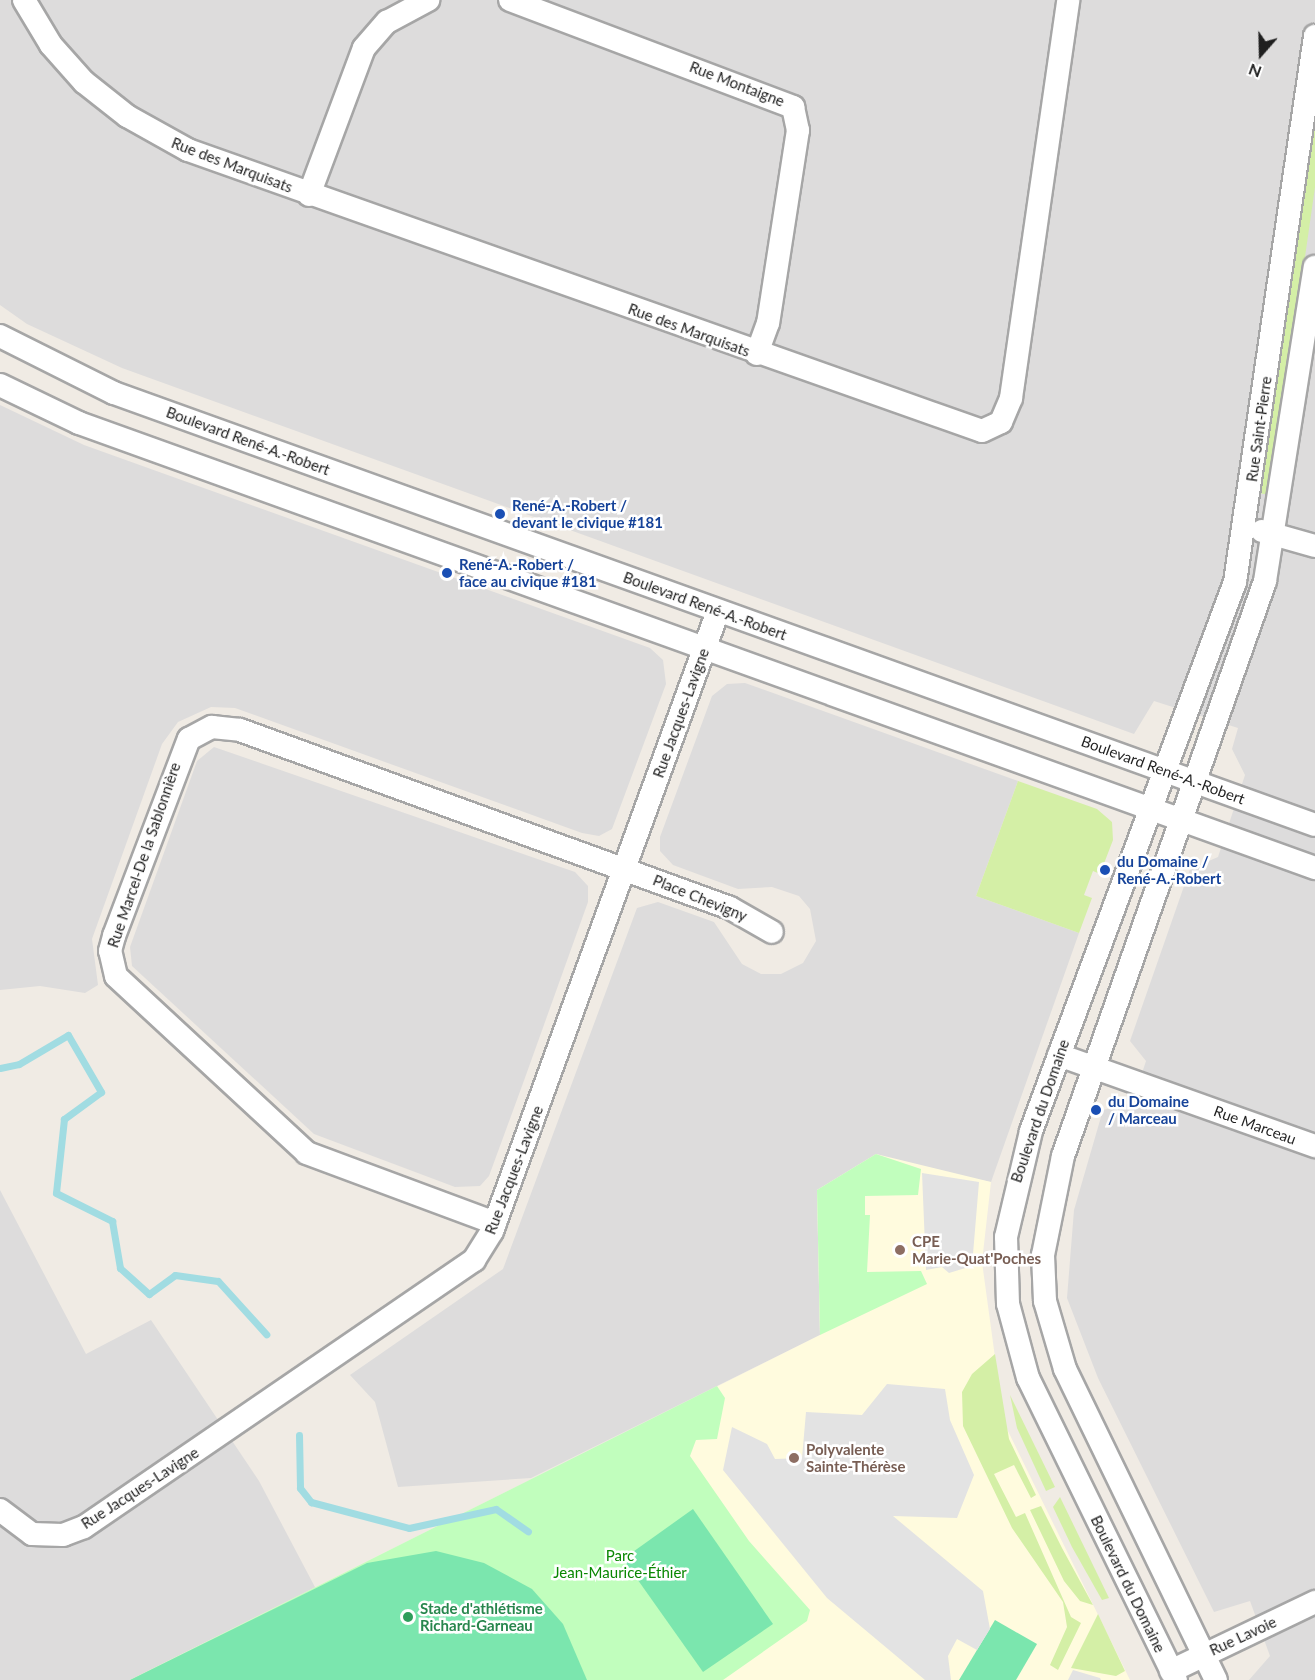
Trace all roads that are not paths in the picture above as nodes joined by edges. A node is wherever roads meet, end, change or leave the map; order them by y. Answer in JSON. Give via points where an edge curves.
{"nodes":[{"id":1,"x":24,"y":0,"type":"edge"},
{"id":2,"x":428,"y":0,"type":"edge"},
{"id":3,"x":510,"y":0,"type":"edge"},
{"id":4,"x":1068,"y":0,"type":"edge"},
{"id":5,"x":1315,"y":36,"type":"edge"},
{"id":6,"x":309,"y":195,"type":"junction"},
{"id":7,"x":1315,"y":267,"type":"edge"},
{"id":8,"x":0,"y":336,"type":"edge"},
{"id":9,"x":757,"y":354,"type":"junction"},
{"id":10,"x":0,"y":385,"type":"edge"},
{"id":11,"x":1246,"y":529,"type":"junction"},
{"id":12,"x":1275,"y":534,"type":"junction"},
{"id":13,"x":1315,"y":546,"type":"edge"},
{"id":14,"x":718,"y":610,"type":"junction"},
{"id":15,"x":704,"y":649,"type":"junction"},
{"id":16,"x":1166,"y":771,"type":"junction"},
{"id":17,"x":1195,"y":783,"type":"junction"},
{"id":18,"x":1150,"y":808,"type":"junction"},
{"id":19,"x":1183,"y":820,"type":"junction"},
{"id":20,"x":1315,"y":825,"type":"edge"},
{"id":21,"x":1315,"y":868,"type":"edge"},
{"id":22,"x":625,"y":869,"type":"junction"},
{"id":23,"x":772,"y":932,"type":"dead end"},
{"id":24,"x":1059,"y":1055,"type":"junction"},
{"id":25,"x":1094,"y":1068,"type":"junction"},
{"id":26,"x":1315,"y":1146,"type":"edge"},
{"id":27,"x":495,"y":1223,"type":"junction"},
{"id":28,"x":0,"y":1510,"type":"edge"},
{"id":29,"x":1315,"y":1602,"type":"edge"},
{"id":30,"x":1204,"y":1655,"type":"junction"},
{"id":31,"x":1173,"y":1675,"type":"edge"},
{"id":32,"x":1216,"y":1680,"type":"edge"}],
"edges":[{"from":1,"to":6,"type":"street","name":"Rue des Marquisats","via":[[67,65],[127,116],[188,150]]},
{"from":2,"to":6,"type":"street","via":[[387,22],[364,48]]},
{"from":3,"to":9,"type":"street","name":"Rue Montaigne","via":[[793,107],[798,130],[768,322]]},
{"from":4,"to":9,"type":"street","name":"Rue des Marquisats","via":[[1013,388],[1000,422],[989,429],[966,429]]},
{"from":5,"to":11,"type":"street","name":"Rue Saint-Pierre"},
{"from":6,"to":9,"type":"street","name":"Rue des Marquisats"},
{"from":7,"to":12,"type":"street"},
{"from":8,"to":14,"type":"street","name":"Boulevard René-A.-Robert","via":[[114,393]]},
{"from":10,"to":15,"type":"street","via":[[78,423]]},
{"from":11,"to":12,"type":"street"},
{"from":11,"to":16,"type":"street","name":"Rue Saint-Pierre","via":[[1235,582]]},
{"from":12,"to":13,"type":"street"},
{"from":12,"to":17,"type":"street","via":[[1258,604]]},
{"from":14,"to":15,"type":"street","name":"Rue Jacques-Lavigne"},
{"from":14,"to":16,"type":"street","name":"Boulevard René-A.-Robert"},
{"from":15,"to":18,"type":"street"},
{"from":15,"to":22,"type":"street","name":"Rue Jacques-Lavigne"},
{"from":16,"to":17,"type":"street","name":"Boulevard René-A.-Robert"},
{"from":16,"to":18,"type":"street","name":"Rue Saint-Pierre"},
{"from":17,"to":19,"type":"street"},
{"from":17,"to":20,"type":"street","name":"Boulevard René-A.-Robert"},
{"from":18,"to":19,"type":"street"},
{"from":18,"to":24,"type":"street","name":"Boulevard du Domaine"},
{"from":19,"to":21,"type":"street"},
{"from":19,"to":25,"type":"street"},
{"from":22,"to":23,"type":"street","name":"Place Chevigny","via":[[730,908]]},
{"from":22,"to":27,"type":"street","name":"Rue Jacques-Lavigne"},
{"from":22,"to":27,"type":"street","name":"Rue Marcel-De la Sablonnière","via":[[229,727],[195,734],[176,764],[111,945],[119,981],[301,1148]]},
{"from":24,"to":25,"type":"street","name":"Rue Marceau"},
{"from":24,"to":31,"type":"street","name":"Boulevard du Domaine","via":[[1014,1188],[1005,1255],[1008,1304],[1038,1402]]},
{"from":25,"to":26,"type":"street","name":"Rue Marceau"},
{"from":25,"to":30,"type":"street","via":[[1050,1200],[1043,1256],[1044,1301],[1074,1388]]},
{"from":27,"to":28,"type":"street","name":"Rue Jacques-Lavigne","via":[[478,1255],[453,1277],[84,1527],[63,1535],[32,1534]]},
{"from":29,"to":30,"type":"street","name":"Rue Lavoie"},
{"from":30,"to":31,"type":"street","name":"Rue Lavoie"},
{"from":30,"to":32,"type":"street"}]}
